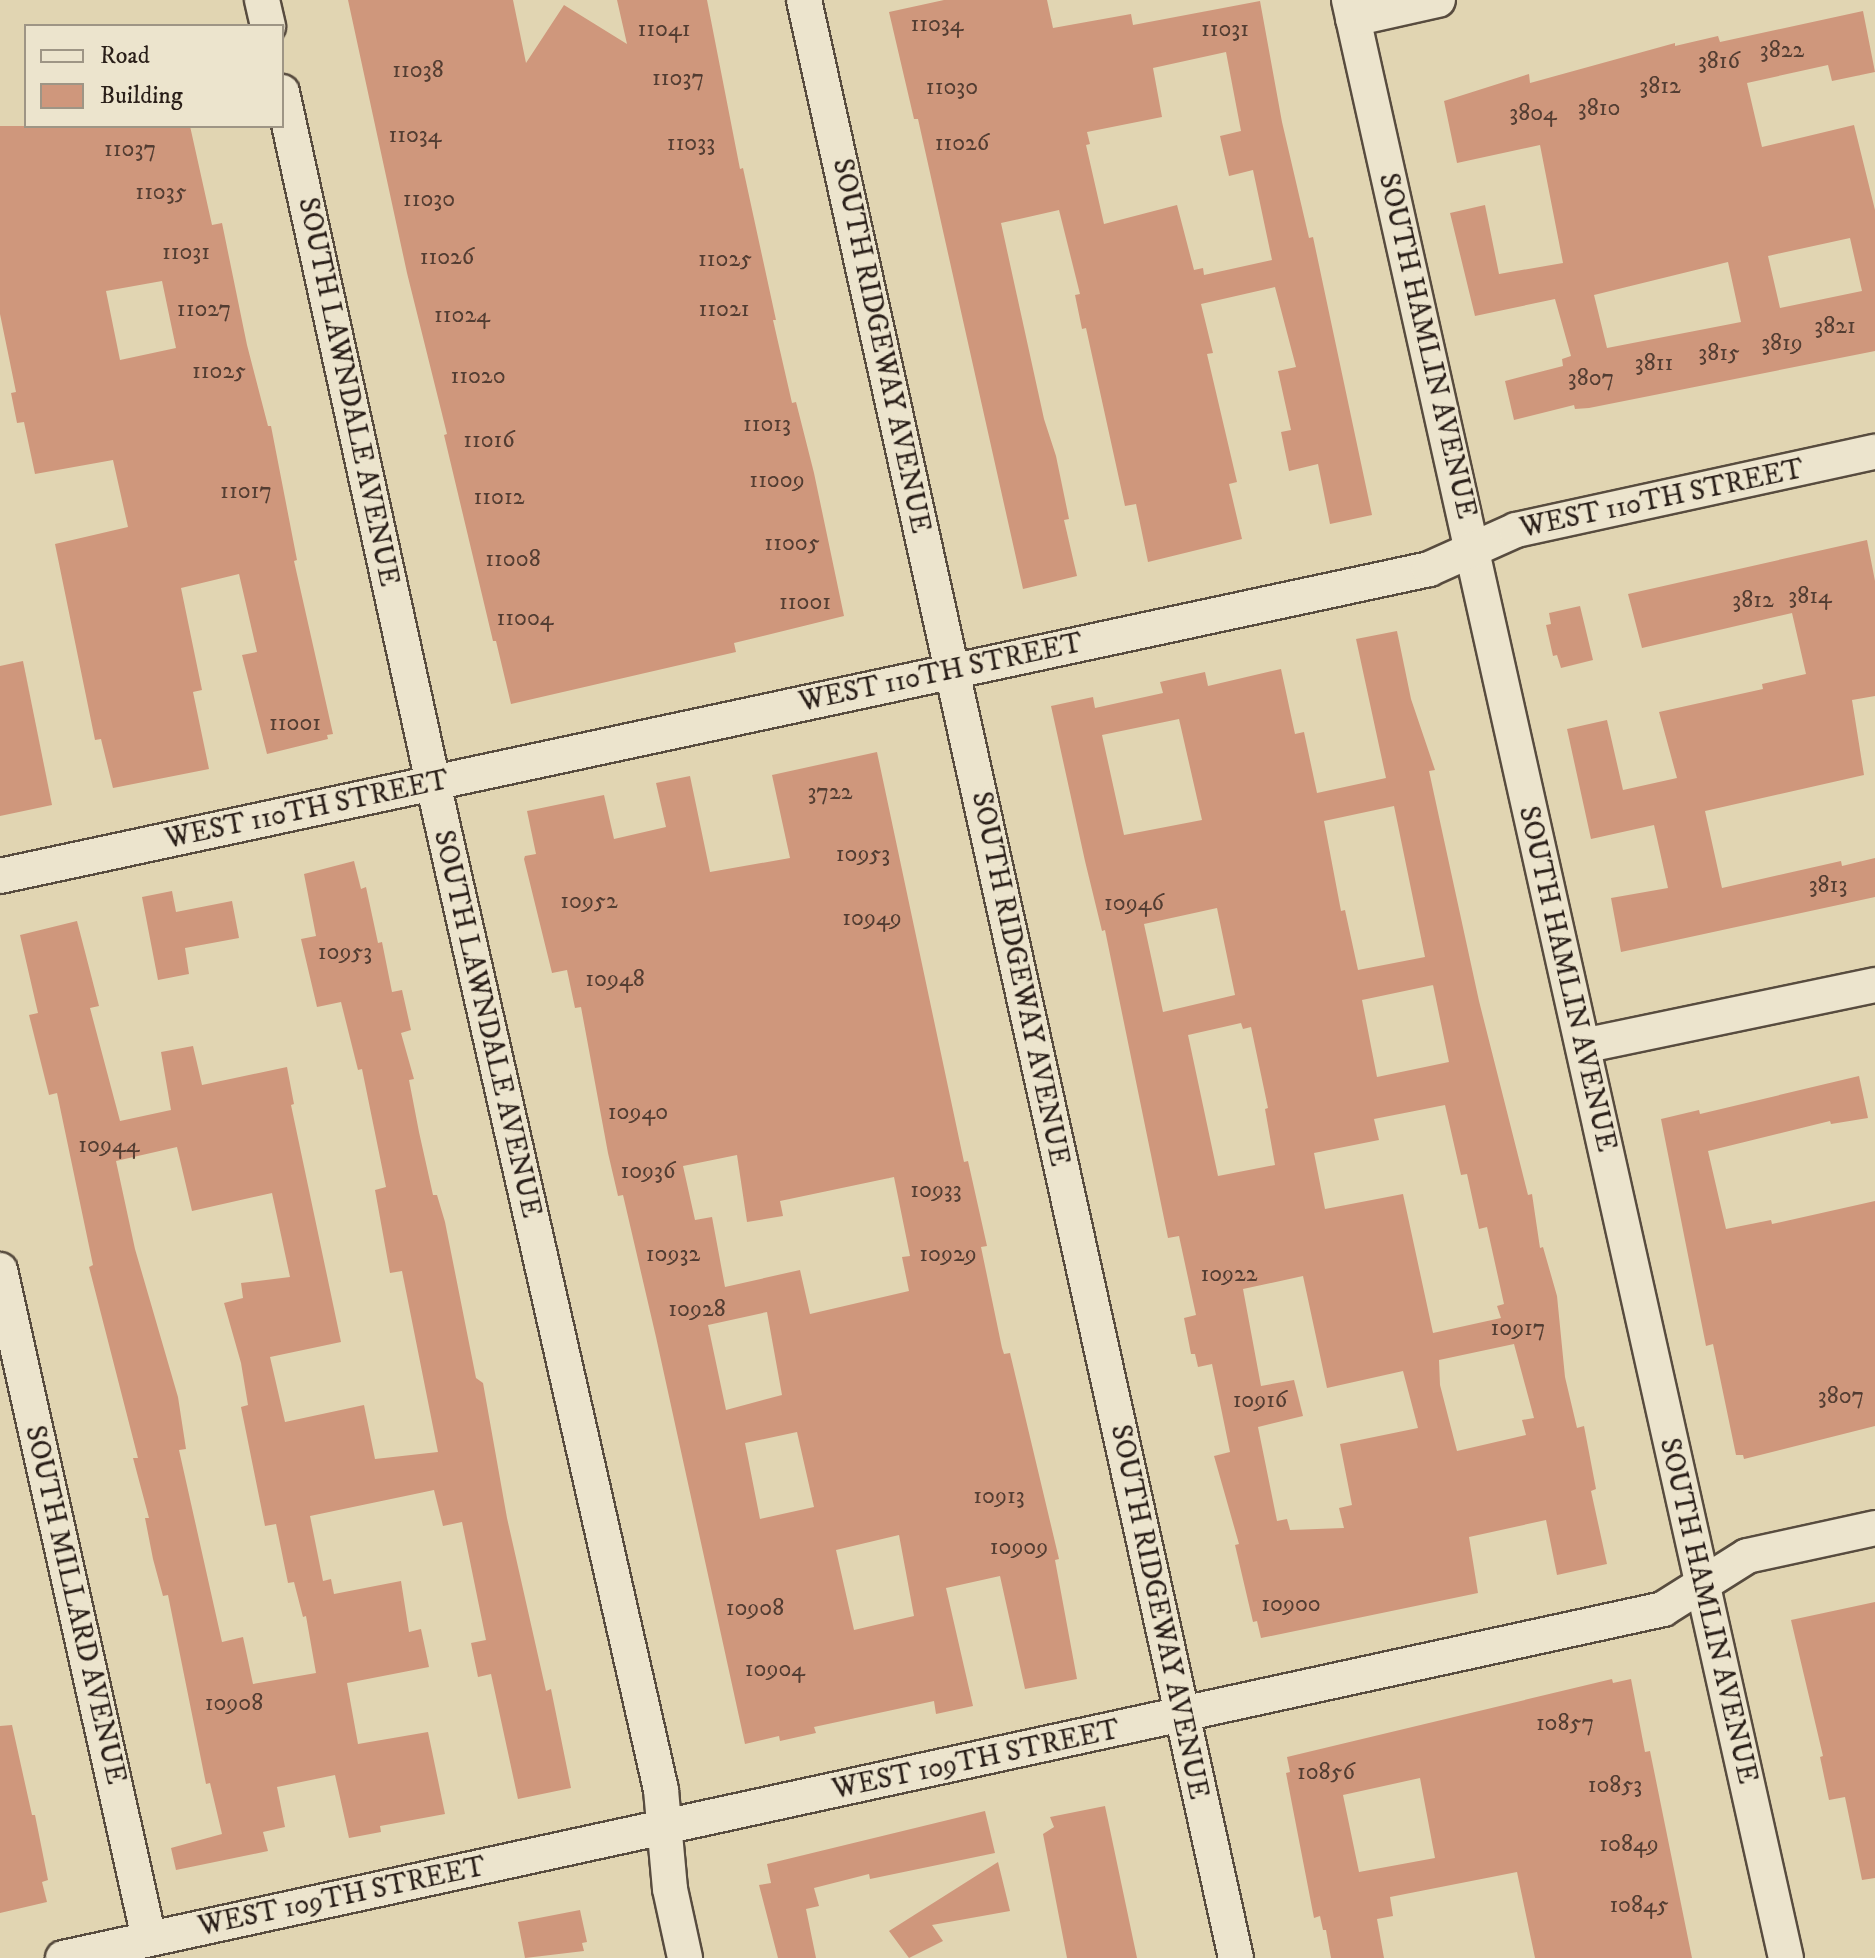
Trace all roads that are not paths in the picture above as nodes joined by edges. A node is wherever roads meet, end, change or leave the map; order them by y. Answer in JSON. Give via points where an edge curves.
{"nodes":[{"id":1,"x":262,"y":0,"type":"edge"},
{"id":2,"x":804,"y":0,"type":"edge"},
{"id":3,"x":1438,"y":0,"type":"edge"},
{"id":4,"x":1351,"y":9,"type":"edge"},
{"id":5,"x":268,"y":24,"type":"edge"},
{"id":6,"x":284,"y":101,"type":"edge"},
{"id":7,"x":1875,"y":452,"type":"edge"},
{"id":8,"x":1472,"y":549,"type":"junction"},
{"id":9,"x":953,"y":671,"type":"junction"},
{"id":10,"x":433,"y":783,"type":"junction"},
{"id":11,"x":0,"y":876,"type":"edge"},
{"id":12,"x":1875,"y":985,"type":"edge"},
{"id":13,"x":1583,"y":1046,"type":"junction"},
{"id":14,"x":0,"y":1270,"type":"edge"},
{"id":15,"x":1875,"y":1528,"type":"edge"},
{"id":16,"x":1703,"y":1584,"type":"junction"},
{"id":17,"x":1182,"y":1715,"type":"junction"},
{"id":18,"x":664,"y":1828,"type":"junction"},
{"id":19,"x":149,"y":1939,"type":"junction"},
{"id":20,"x":63,"y":1958,"type":"edge"},
{"id":21,"x":685,"y":1958,"type":"edge"},
{"id":22,"x":1236,"y":1958,"type":"edge"},
{"id":23,"x":1786,"y":1958,"type":"edge"}],
"edges":[{"from":1,"to":5,"type":"street"},
{"from":2,"to":9,"type":"street","name":"SOUTH RIDGEWAY AVENUE"},
{"from":3,"to":4,"type":"street"},
{"from":4,"to":8,"type":"street","name":"SOUTH HAMLIN AVENUE"},
{"from":6,"to":10,"type":"street","name":"SOUTH LAWNDALE AVENUE"},
{"from":7,"to":8,"type":"street","name":"WEST 110TH STREET","via":[[1516,530]]},
{"from":8,"to":9,"type":"street","name":"WEST 110TH STREET","via":[[1429,569]]},
{"from":8,"to":13,"type":"street","name":"SOUTH HAMLIN AVENUE"},
{"from":9,"to":10,"type":"street","name":"WEST 110TH STREET"},
{"from":9,"to":17,"type":"street","name":"SOUTH RIDGEWAY AVENUE"},
{"from":10,"to":11,"type":"street","name":"WEST 110TH STREET"},
{"from":10,"to":18,"type":"street","name":"SOUTH LAWNDALE AVENUE","via":[[661,1790]]},
{"from":12,"to":13,"type":"street"},
{"from":13,"to":16,"type":"street","name":"SOUTH HAMLIN AVENUE"},
{"from":14,"to":19,"type":"street","name":"SOUTH MILLARD AVENUE"},
{"from":15,"to":16,"type":"street","name":"WEST 109TH STREET","via":[[1747,1556]]},
{"from":16,"to":17,"type":"street","name":"WEST 109TH STREET","via":[[1663,1609]]},
{"from":16,"to":23,"type":"street","name":"SOUTH HAMLIN AVENUE"},
{"from":17,"to":18,"type":"street","name":"WEST 109TH STREET"},
{"from":17,"to":22,"type":"street","name":"SOUTH RIDGEWAY AVENUE"},
{"from":18,"to":19,"type":"street","name":"WEST 109TH STREET"},
{"from":18,"to":21,"type":"street","name":"SOUTH LAWNDALE AVENUE"},
{"from":19,"to":20,"type":"street","name":"WEST 109TH STREET"}]}
